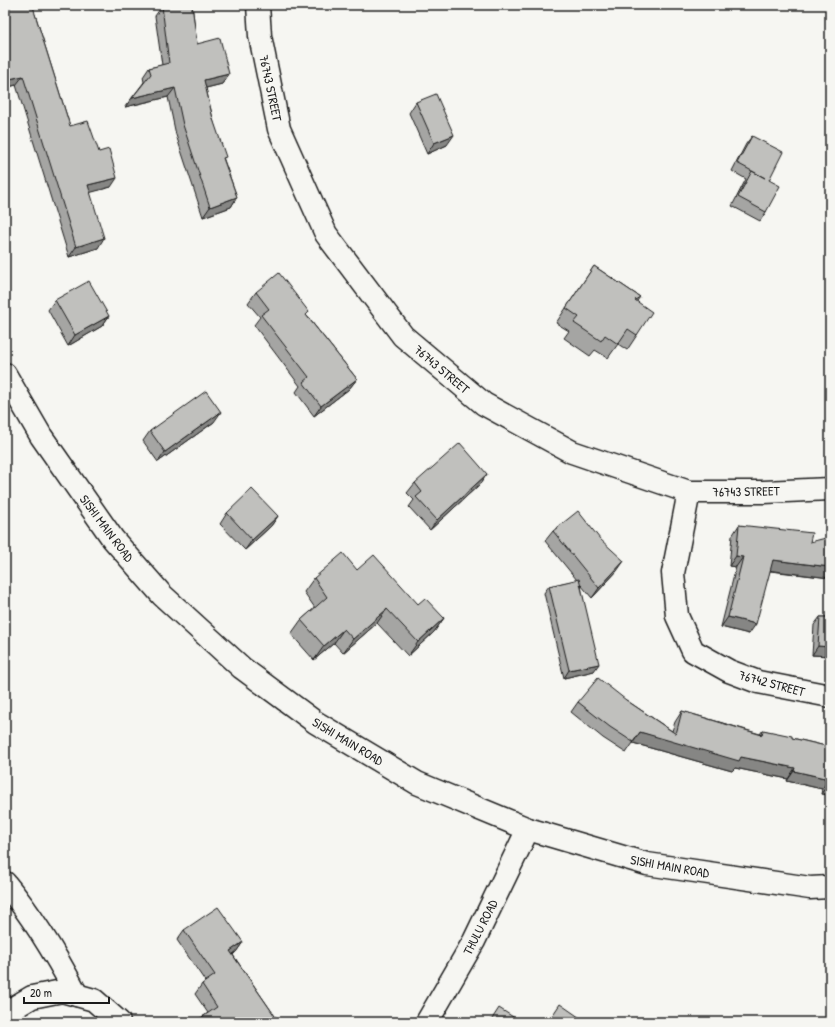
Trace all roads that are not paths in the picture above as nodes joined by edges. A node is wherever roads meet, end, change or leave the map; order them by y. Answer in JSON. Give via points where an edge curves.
{"nodes":[{"id":1,"x":258,"y":5,"type":"edge"},
{"id":2,"x":5,"y":374,"type":"edge"},
{"id":3,"x":830,"y":489,"type":"edge"},
{"id":4,"x":689,"y":492,"type":"junction"},
{"id":5,"x":830,"y":696,"type":"edge"},
{"id":6,"x":528,"y":829,"type":"junction"},
{"id":7,"x":5,"y":883,"type":"edge"},
{"id":8,"x":830,"y":887,"type":"edge"},
{"id":9,"x":76,"y":995,"type":"junction"},
{"id":10,"x":5,"y":1013,"type":"edge"},
{"id":11,"x":119,"y":1022,"type":"edge"},
{"id":12,"x":427,"y":1022,"type":"edge"}],
"edges":[{"from":1,"to":4,"type":"street","name":"76743 STREET","via":[[260,36],[279,129],[326,234],[403,336],[484,404],[572,452]]},
{"from":2,"to":6,"type":"street","name":"SISHI MAIN ROAD","via":[[41,436],[113,539],[162,595],[242,668],[315,722],[417,783]]},
{"from":3,"to":4,"type":"street","name":"76743 STREET"},
{"from":4,"to":5,"type":"street","name":"76742 STREET","via":[[673,573],[677,616],[693,650],[729,671],[758,682]]},
{"from":6,"to":8,"type":"street","name":"SISHI MAIN ROAD","via":[[647,864],[810,888]]},
{"from":6,"to":12,"type":"street","name":"THULU ROAD","via":[[474,941]]},
{"from":7,"to":9,"type":"street","via":[[26,908],[52,949]]},
{"from":9,"to":10,"type":"street","via":[[62,991],[32,997]]},
{"from":9,"to":11,"type":"street","via":[[94,1000]]}]}
